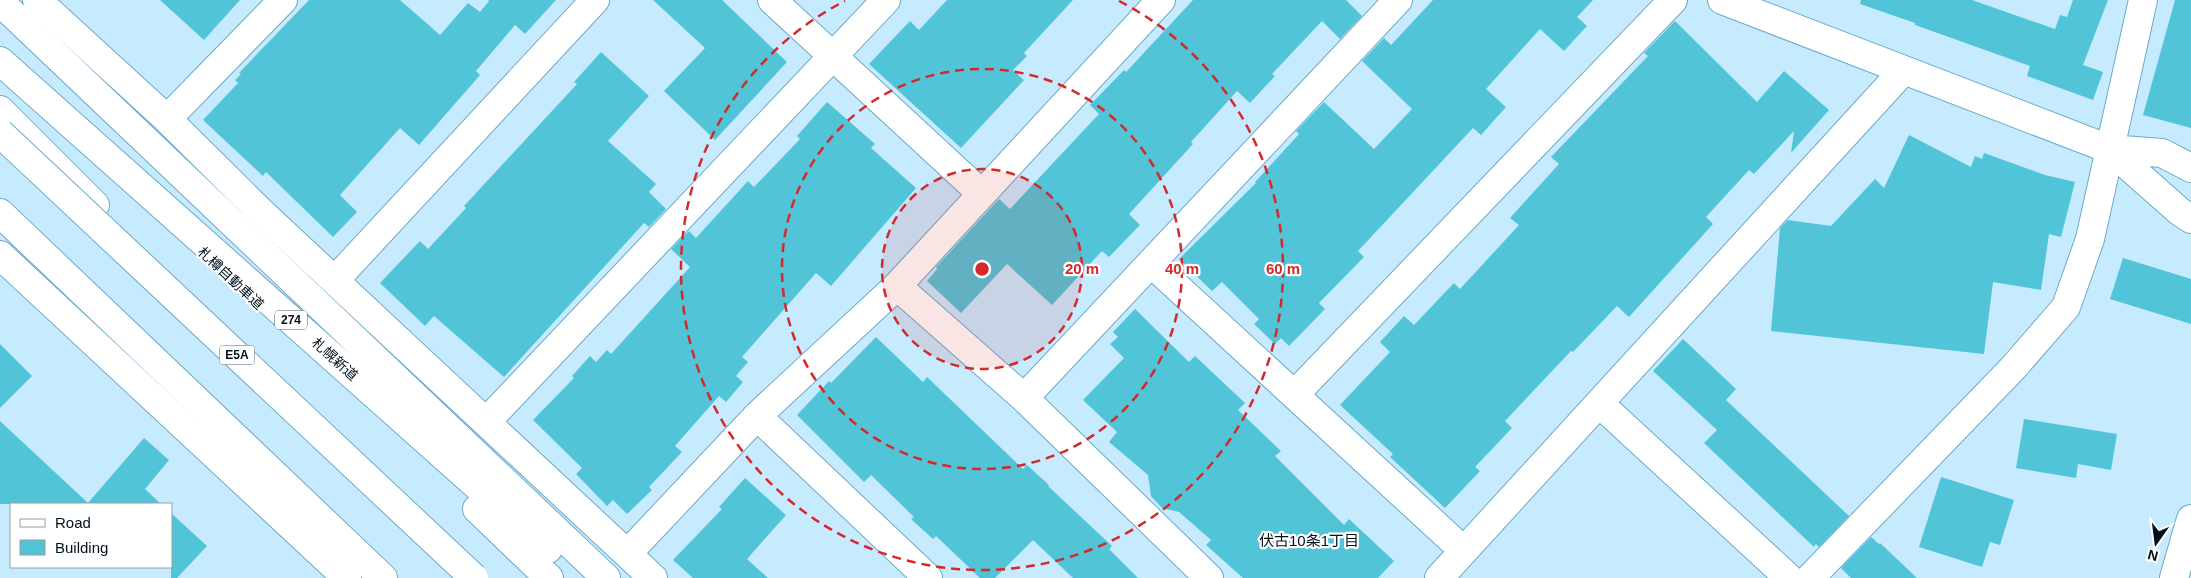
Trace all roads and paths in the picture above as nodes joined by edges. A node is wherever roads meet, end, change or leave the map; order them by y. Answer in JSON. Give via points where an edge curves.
{"nodes":[{"id":1,"x":37,"y":0,"type":"edge"},
{"id":2,"x":283,"y":0,"type":"edge"},
{"id":3,"x":595,"y":0,"type":"edge"},
{"id":4,"x":772,"y":0,"type":"edge"},
{"id":5,"x":886,"y":0,"type":"edge"},
{"id":6,"x":1161,"y":0,"type":"edge"},
{"id":7,"x":1398,"y":0,"type":"edge"},
{"id":8,"x":1673,"y":0,"type":"edge"},
{"id":9,"x":1722,"y":0,"type":"edge"},
{"id":10,"x":2143,"y":0,"type":"edge"},
{"id":11,"x":0,"y":2,"type":"edge"},
{"id":12,"x":833,"y":57,"type":"junction"},
{"id":13,"x":0,"y":62,"type":"edge"},
{"id":14,"x":1903,"y":70,"type":"junction"},
{"id":15,"x":0,"y":110,"type":"edge"},
{"id":16,"x":166,"y":119,"type":"junction"},
{"id":17,"x":0,"y":133,"type":"edge"},
{"id":18,"x":2110,"y":149,"type":"junction"},
{"id":19,"x":2191,"y":168,"type":"edge"},
{"id":20,"x":982,"y":194,"type":"junction"},
{"id":21,"x":0,"y":213,"type":"edge"},
{"id":22,"x":2191,"y":219,"type":"edge"},
{"id":23,"x":0,"y":255,"type":"edge"},
{"id":24,"x":1151,"y":263,"type":"junction"},
{"id":25,"x":335,"y":280,"type":"junction"},
{"id":26,"x":897,"y":286,"type":"junction"},
{"id":27,"x":1295,"y":394,"type":"junction"},
{"id":28,"x":1024,"y":398,"type":"junction"},
{"id":29,"x":1600,"y":404,"type":"junction"},
{"id":30,"x":757,"y":416,"type":"junction"},
{"id":31,"x":486,"y":421,"type":"junction"},
{"id":32,"x":2191,"y":519,"type":"edge"},
{"id":33,"x":1464,"y":551,"type":"junction"},
{"id":34,"x":628,"y":554,"type":"junction"},
{"id":35,"x":1775,"y":573,"type":"edge"},
{"id":36,"x":347,"y":578,"type":"edge"},
{"id":37,"x":384,"y":578,"type":"edge"},
{"id":38,"x":469,"y":578,"type":"edge"},
{"id":39,"x":474,"y":578,"type":"edge"},
{"id":40,"x":549,"y":578,"type":"edge"},
{"id":41,"x":581,"y":578,"type":"edge"},
{"id":42,"x":606,"y":578,"type":"edge"},
{"id":43,"x":654,"y":578,"type":"edge"},
{"id":44,"x":928,"y":578,"type":"edge"},
{"id":45,"x":1209,"y":578,"type":"edge"},
{"id":46,"x":1439,"y":578,"type":"edge"},
{"id":47,"x":1810,"y":578,"type":"edge"},
{"id":48,"x":2174,"y":578,"type":"edge"}],
"edges":[{"from":1,"to":16,"type":"main road"},
{"from":2,"to":16,"type":"main road"},
{"from":3,"to":25,"type":"main road"},
{"from":4,"to":12,"type":"main road"},
{"from":5,"to":12,"type":"main road"},
{"from":6,"to":20,"type":"main road"},
{"from":7,"to":24,"type":"main road"},
{"from":8,"to":27,"type":"main road"},
{"from":9,"to":14,"type":"main road"},
{"from":10,"to":18,"type":"main road"},
{"from":11,"to":42,"type":"main road"},
{"from":12,"to":20,"type":"main road"},
{"from":12,"to":31,"type":"main road"},
{"from":13,"to":40,"type":"main road","name":"札樽自動車道"},
{"from":13,"to":41,"type":"main road","name":"札幌新道","number":"274"},
{"from":14,"to":18,"type":"main road"},
{"from":14,"to":29,"type":"main road"},
{"from":15,"to":38,"type":"main road"},
{"from":16,"to":25,"type":"main road"},
{"from":17,"to":39,"type":"main road","number":"E5A","bridge":true},
{"from":18,"to":19,"type":"main road","via":[[2162,153]]},
{"from":18,"to":22,"type":"main road"},
{"from":18,"to":47,"type":"main road","via":[[2090,239],[2066,307],[2014,367]]},
{"from":20,"to":26,"type":"main road"},
{"from":21,"to":37,"type":"main road"},
{"from":23,"to":36,"type":"main road"},
{"from":24,"to":27,"type":"main road"},
{"from":24,"to":28,"type":"main road"},
{"from":25,"to":31,"type":"main road"},
{"from":26,"to":28,"type":"main road"},
{"from":26,"to":30,"type":"main road"},
{"from":27,"to":33,"type":"main road"},
{"from":28,"to":45,"type":"main road"},
{"from":29,"to":33,"type":"main road"},
{"from":29,"to":35,"type":"main road"},
{"from":30,"to":34,"type":"main road"},
{"from":30,"to":44,"type":"main road"},
{"from":31,"to":34,"type":"main road"},
{"from":32,"to":48,"type":"main road"},
{"from":33,"to":46,"type":"main road"},
{"from":34,"to":43,"type":"main road"}]}
